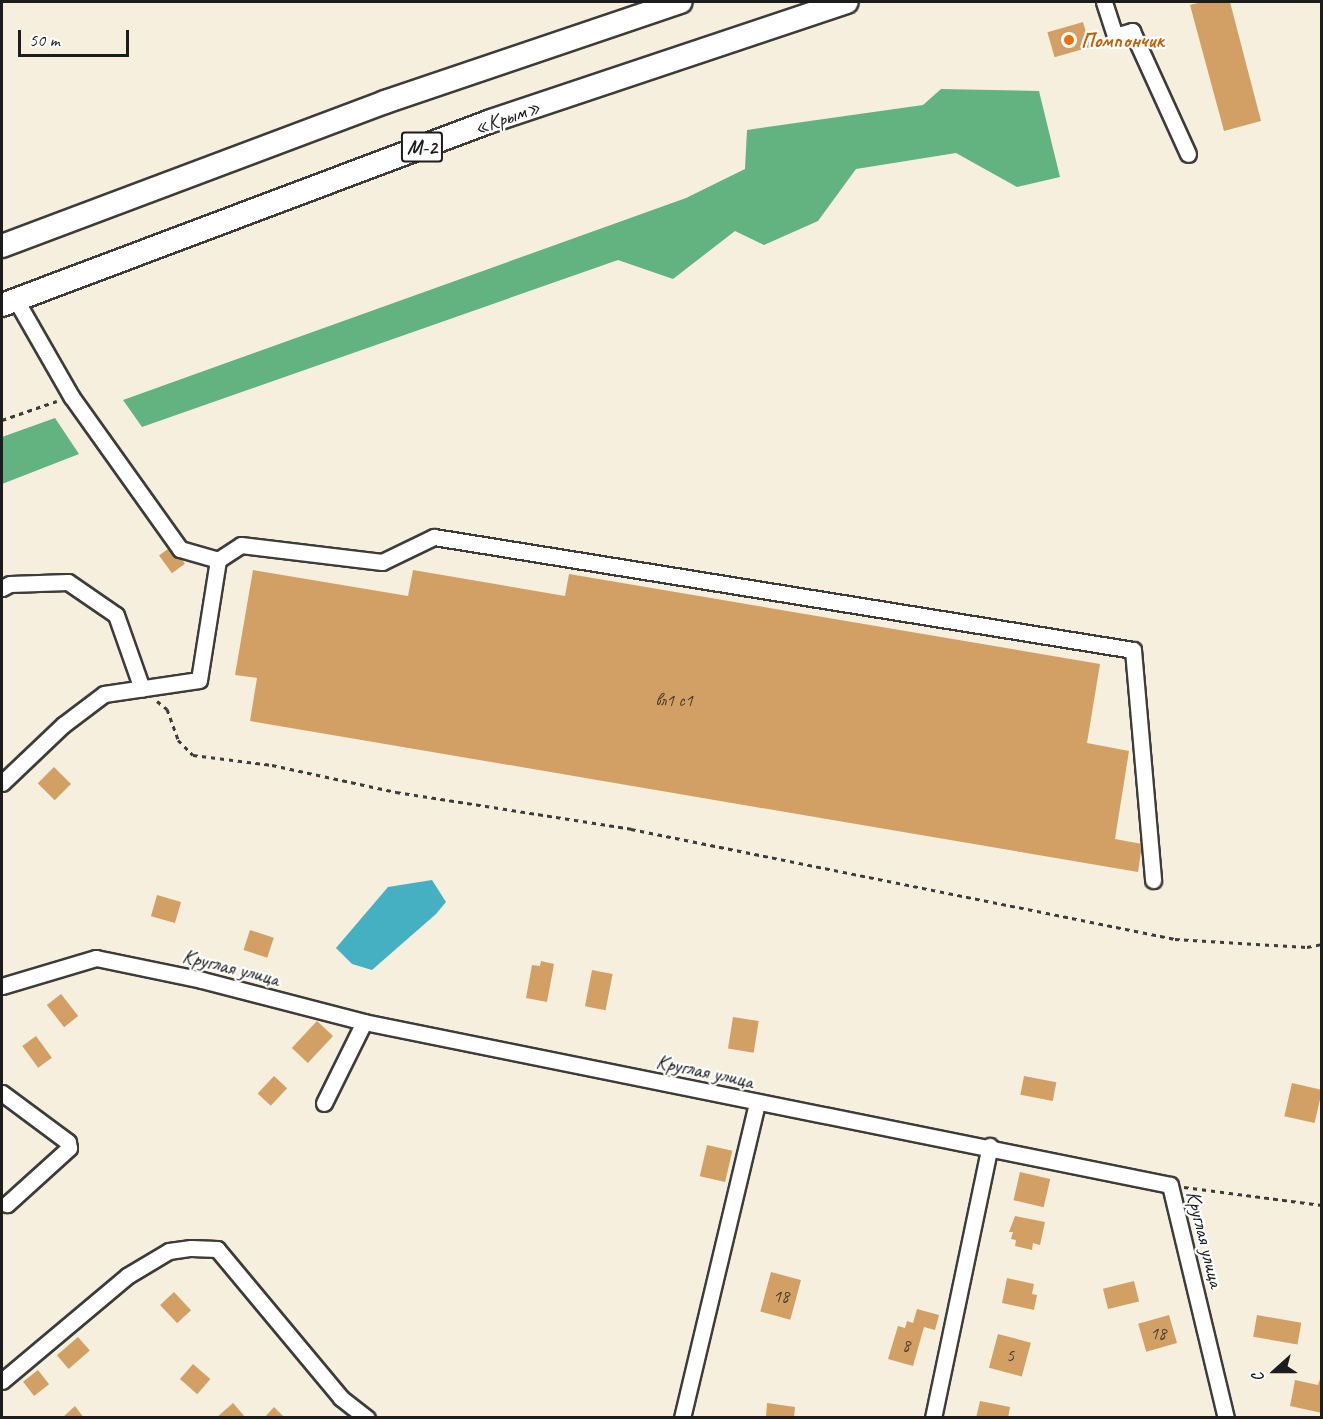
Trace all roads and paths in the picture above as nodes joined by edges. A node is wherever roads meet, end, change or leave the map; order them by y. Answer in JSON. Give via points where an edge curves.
{"nodes":[{"id":1,"x":681,"y":2,"type":"edge"},
{"id":2,"x":847,"y":2,"type":"edge"},
{"id":3,"x":1104,"y":2,"type":"edge"},
{"id":4,"x":1188,"y":154,"type":"dead end"},
{"id":5,"x":2,"y":246,"type":"edge"},
{"id":6,"x":9,"y":303,"type":"edge"},
{"id":7,"x":71,"y":396,"type":"junction"},
{"id":8,"x":2,"y":420,"type":"edge"},
{"id":9,"x":218,"y":560,"type":"junction"},
{"id":10,"x":2,"y":588,"type":"edge"},
{"id":11,"x":142,"y":689,"type":"junction"},
{"id":12,"x":2,"y":783,"type":"edge"},
{"id":13,"x":1153,"y":880,"type":"dead end"},
{"id":14,"x":1322,"y":944,"type":"edge"},
{"id":15,"x":2,"y":986,"type":"edge"},
{"id":16,"x":364,"y":1022,"type":"junction"},
{"id":17,"x":2,"y":1093,"type":"edge"},
{"id":18,"x":324,"y":1103,"type":"dead end"},
{"id":19,"x":758,"y":1104,"type":"junction"},
{"id":20,"x":990,"y":1146,"type":"junction"},
{"id":21,"x":1170,"y":1185,"type":"junction"},
{"id":22,"x":7,"y":1204,"type":"dead end"},
{"id":23,"x":1322,"y":1205,"type":"edge"},
{"id":24,"x":2,"y":1381,"type":"edge"},
{"id":25,"x":368,"y":1418,"type":"edge"},
{"id":26,"x":682,"y":1418,"type":"edge"},
{"id":27,"x":933,"y":1418,"type":"edge"},
{"id":28,"x":1226,"y":1418,"type":"edge"}],
"edges":[{"from":1,"to":5,"type":"highway","via":[[384,102]]},
{"from":2,"to":6,"type":"highway","name":"«Крым»","number":"М-2","via":[[491,122]]},
{"from":3,"to":4,"type":"street","via":[[1114,36],[1132,31]]},
{"from":6,"to":7,"type":"street"},
{"from":7,"to":8,"type":"path"},
{"from":7,"to":9,"type":"street","via":[[180,549]]},
{"from":9,"to":11,"type":"street","via":[[199,680]]},
{"from":9,"to":13,"type":"street","via":[[241,545],[382,562],[434,537],[1133,650]]},
{"from":10,"to":11,"type":"street","via":[[10,584],[68,582],[116,615]]},
{"from":11,"to":12,"type":"street","via":[[104,694],[63,725]]},
{"from":11,"to":14,"type":"path","via":[[167,709],[178,740],[193,755],[272,765],[396,792],[631,829],[1175,939]]},
{"from":15,"to":16,"type":"street","name":"Круглая улица","via":[[96,958],[202,980]]},
{"from":16,"to":18,"type":"street"},
{"from":16,"to":19,"type":"street","name":"Круглая улица"},
{"from":17,"to":22,"type":"street","via":[[68,1142],[69,1148]]},
{"from":19,"to":20,"type":"street","name":"Круглая улица"},
{"from":19,"to":26,"type":"street"},
{"from":20,"to":21,"type":"street","name":"Круглая улица"},
{"from":20,"to":27,"type":"street"},
{"from":21,"to":23,"type":"path"},
{"from":21,"to":28,"type":"street","name":"Круглая улица"},
{"from":24,"to":25,"type":"street","via":[[127,1276],[169,1251],[217,1249],[341,1398]]}]}
